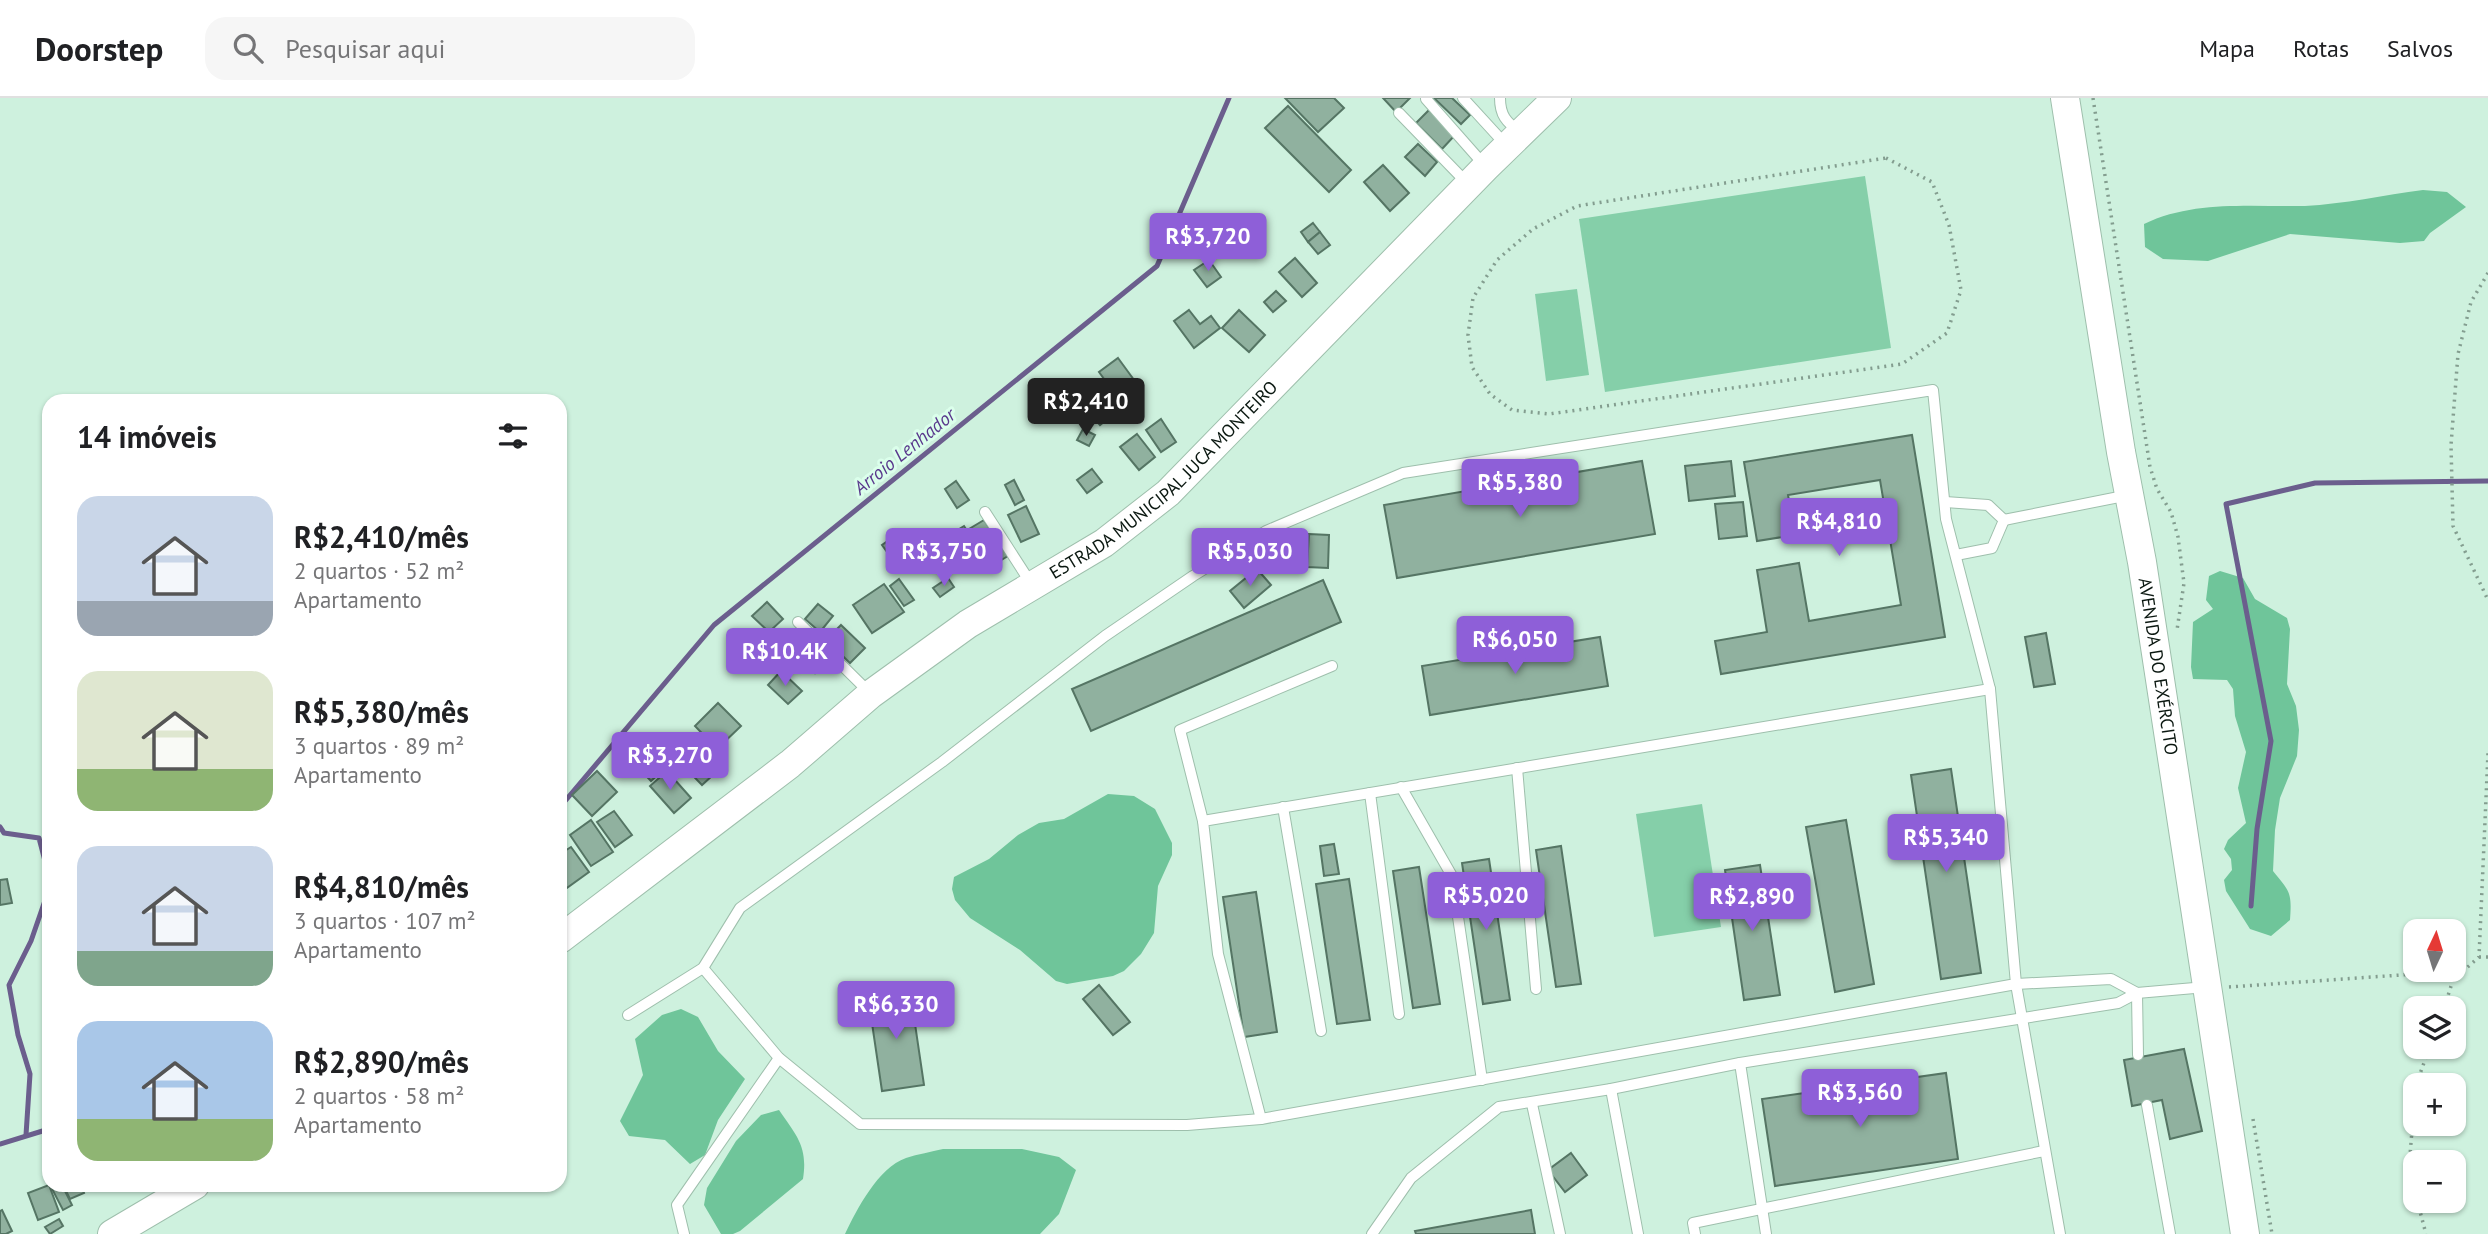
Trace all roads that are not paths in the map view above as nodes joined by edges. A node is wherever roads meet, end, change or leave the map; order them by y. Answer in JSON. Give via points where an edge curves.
{"nodes":[{"id":1,"x":1463,"y":98,"type":"edge"},
{"id":2,"x":1500,"y":98,"type":"edge"},
{"id":3,"x":1558,"y":98,"type":"edge"},
{"id":4,"x":2066,"y":98,"type":"edge"},
{"id":5,"x":1426,"y":99,"type":"edge"},
{"id":6,"x":1399,"y":113,"type":"dead end"},
{"id":7,"x":1514,"y":140,"type":"junction"},
{"id":8,"x":1478,"y":176,"type":"junction"},
{"id":9,"x":2129,"y":495,"type":"junction"},
{"id":10,"x":1945,"y":502,"type":"junction"},
{"id":11,"x":985,"y":512,"type":"dead end"},
{"id":12,"x":2004,"y":520,"type":"junction"},
{"id":13,"x":1956,"y":555,"type":"junction"},
{"id":14,"x":1032,"y":585,"type":"junction"},
{"id":15,"x":798,"y":622,"type":"dead end"},
{"id":16,"x":1332,"y":666,"type":"dead end"},
{"id":17,"x":1990,"y":689,"type":"junction"},
{"id":18,"x":871,"y":694,"type":"junction"},
{"id":19,"x":1517,"y":768,"type":"junction"},
{"id":20,"x":1401,"y":787,"type":"junction"},
{"id":21,"x":1370,"y":793,"type":"junction"},
{"id":22,"x":1283,"y":807,"type":"junction"},
{"id":23,"x":1203,"y":821,"type":"junction"},
{"id":24,"x":567,"y":934,"type":"edge"},
{"id":25,"x":703,"y":968,"type":"junction"},
{"id":26,"x":2016,"y":984,"type":"junction"},
{"id":27,"x":2206,"y":988,"type":"junction"},
{"id":28,"x":1536,"y":989,"type":"dead end"},
{"id":29,"x":2137,"y":993,"type":"junction"},
{"id":30,"x":1399,"y":1014,"type":"dead end"},
{"id":31,"x":628,"y":1015,"type":"dead end"},
{"id":32,"x":2022,"y":1020,"type":"junction"},
{"id":33,"x":1321,"y":1031,"type":"dead end"},
{"id":34,"x":2138,"y":1055,"type":"dead end"},
{"id":35,"x":779,"y":1058,"type":"junction"},
{"id":36,"x":1740,"y":1063,"type":"junction"},
{"id":37,"x":1482,"y":1080,"type":"junction"},
{"id":38,"x":1611,"y":1090,"type":"junction"},
{"id":39,"x":1532,"y":1104,"type":"junction"},
{"id":40,"x":2147,"y":1105,"type":"dead end"},
{"id":41,"x":1261,"y":1119,"type":"junction"},
{"id":42,"x":2044,"y":1151,"type":"junction"},
{"id":43,"x":183,"y":1192,"type":"edge"},
{"id":44,"x":1762,"y":1208,"type":"junction"},
{"id":45,"x":112,"y":1234,"type":"edge"},
{"id":46,"x":684,"y":1234,"type":"edge"},
{"id":47,"x":1372,"y":1234,"type":"edge"},
{"id":48,"x":1560,"y":1234,"type":"edge"},
{"id":49,"x":1638,"y":1234,"type":"edge"},
{"id":50,"x":1695,"y":1234,"type":"edge"},
{"id":51,"x":1766,"y":1234,"type":"edge"},
{"id":52,"x":2060,"y":1234,"type":"edge"},
{"id":53,"x":2170,"y":1234,"type":"edge"},
{"id":54,"x":2245,"y":1234,"type":"edge"}],
"edges":[{"from":1,"to":7,"type":"lane"},
{"from":2,"to":7,"type":"lane","via":[[1500,113]]},
{"from":3,"to":7,"type":"street","name":"ESTRADA MUNICIPAL JUCA MONTEIRO"},
{"from":4,"to":9,"type":"street","name":"AVENIDA DO EXÉRCITO"},
{"from":5,"to":8,"type":"lane"},
{"from":6,"to":8,"type":"lane"},
{"from":7,"to":8,"type":"street","name":"ESTRADA MUNICIPAL JUCA MONTEIRO"},
{"from":8,"to":14,"type":"street","name":"ESTRADA MUNICIPAL JUCA MONTEIRO","via":[[1168,493],[1104,543]]},
{"from":9,"to":12,"type":"lane"},
{"from":9,"to":27,"type":"street","name":"AVENIDA DO EXÉRCITO"},
{"from":10,"to":12,"type":"lane","via":[[1988,505]]},
{"from":10,"to":13,"type":"lane"},
{"from":10,"to":25,"type":"lane","via":[[1933,390],[1403,473],[1266,531],[1105,636],[942,762],[740,908]]},
{"from":11,"to":14,"type":"lane"},
{"from":12,"to":13,"type":"lane","via":[[1992,548]]},
{"from":13,"to":17,"type":"lane"},
{"from":14,"to":18,"type":"street","name":"ESTRADA MUNICIPAL JUCA MONTEIRO","via":[[968,624]]},
{"from":15,"to":18,"type":"lane"},
{"from":16,"to":23,"type":"lane","via":[[1180,730]]},
{"from":17,"to":19,"type":"lane"},
{"from":17,"to":26,"type":"lane"},
{"from":18,"to":24,"type":"street","name":"ESTRADA MUNICIPAL JUCA MONTEIRO","via":[[790,764]]},
{"from":19,"to":20,"type":"lane"},
{"from":19,"to":28,"type":"lane"},
{"from":20,"to":21,"type":"lane"},
{"from":20,"to":37,"type":"lane","via":[[1452,876]]},
{"from":21,"to":22,"type":"lane"},
{"from":21,"to":30,"type":"lane"},
{"from":22,"to":23,"type":"lane"},
{"from":22,"to":33,"type":"lane"},
{"from":23,"to":41,"type":"lane","via":[[1218,954]]},
{"from":25,"to":31,"type":"lane"},
{"from":25,"to":35,"type":"lane"},
{"from":26,"to":29,"type":"lane","via":[[2111,979]]},
{"from":26,"to":32,"type":"lane"},
{"from":26,"to":37,"type":"lane"},
{"from":27,"to":29,"type":"lane"},
{"from":27,"to":54,"type":"street","name":"AVENIDA DO EXÉRCITO"},
{"from":29,"to":32,"type":"lane","via":[[2118,1003]]},
{"from":29,"to":34,"type":"lane"},
{"from":32,"to":36,"type":"lane"},
{"from":32,"to":42,"type":"lane"},
{"from":35,"to":41,"type":"lane","via":[[860,1124],[1187,1125]]},
{"from":35,"to":46,"type":"lane","via":[[677,1205]]},
{"from":36,"to":38,"type":"lane"},
{"from":36,"to":44,"type":"lane"},
{"from":37,"to":41,"type":"lane"},
{"from":38,"to":39,"type":"lane"},
{"from":38,"to":49,"type":"lane"},
{"from":39,"to":47,"type":"lane","via":[[1499,1107],[1411,1178]]},
{"from":39,"to":48,"type":"lane"},
{"from":40,"to":53,"type":"lane"},
{"from":42,"to":44,"type":"lane"},
{"from":42,"to":52,"type":"lane"},
{"from":43,"to":45,"type":"street"},
{"from":44,"to":50,"type":"lane","via":[[1693,1223]]},
{"from":44,"to":51,"type":"lane"}]}
